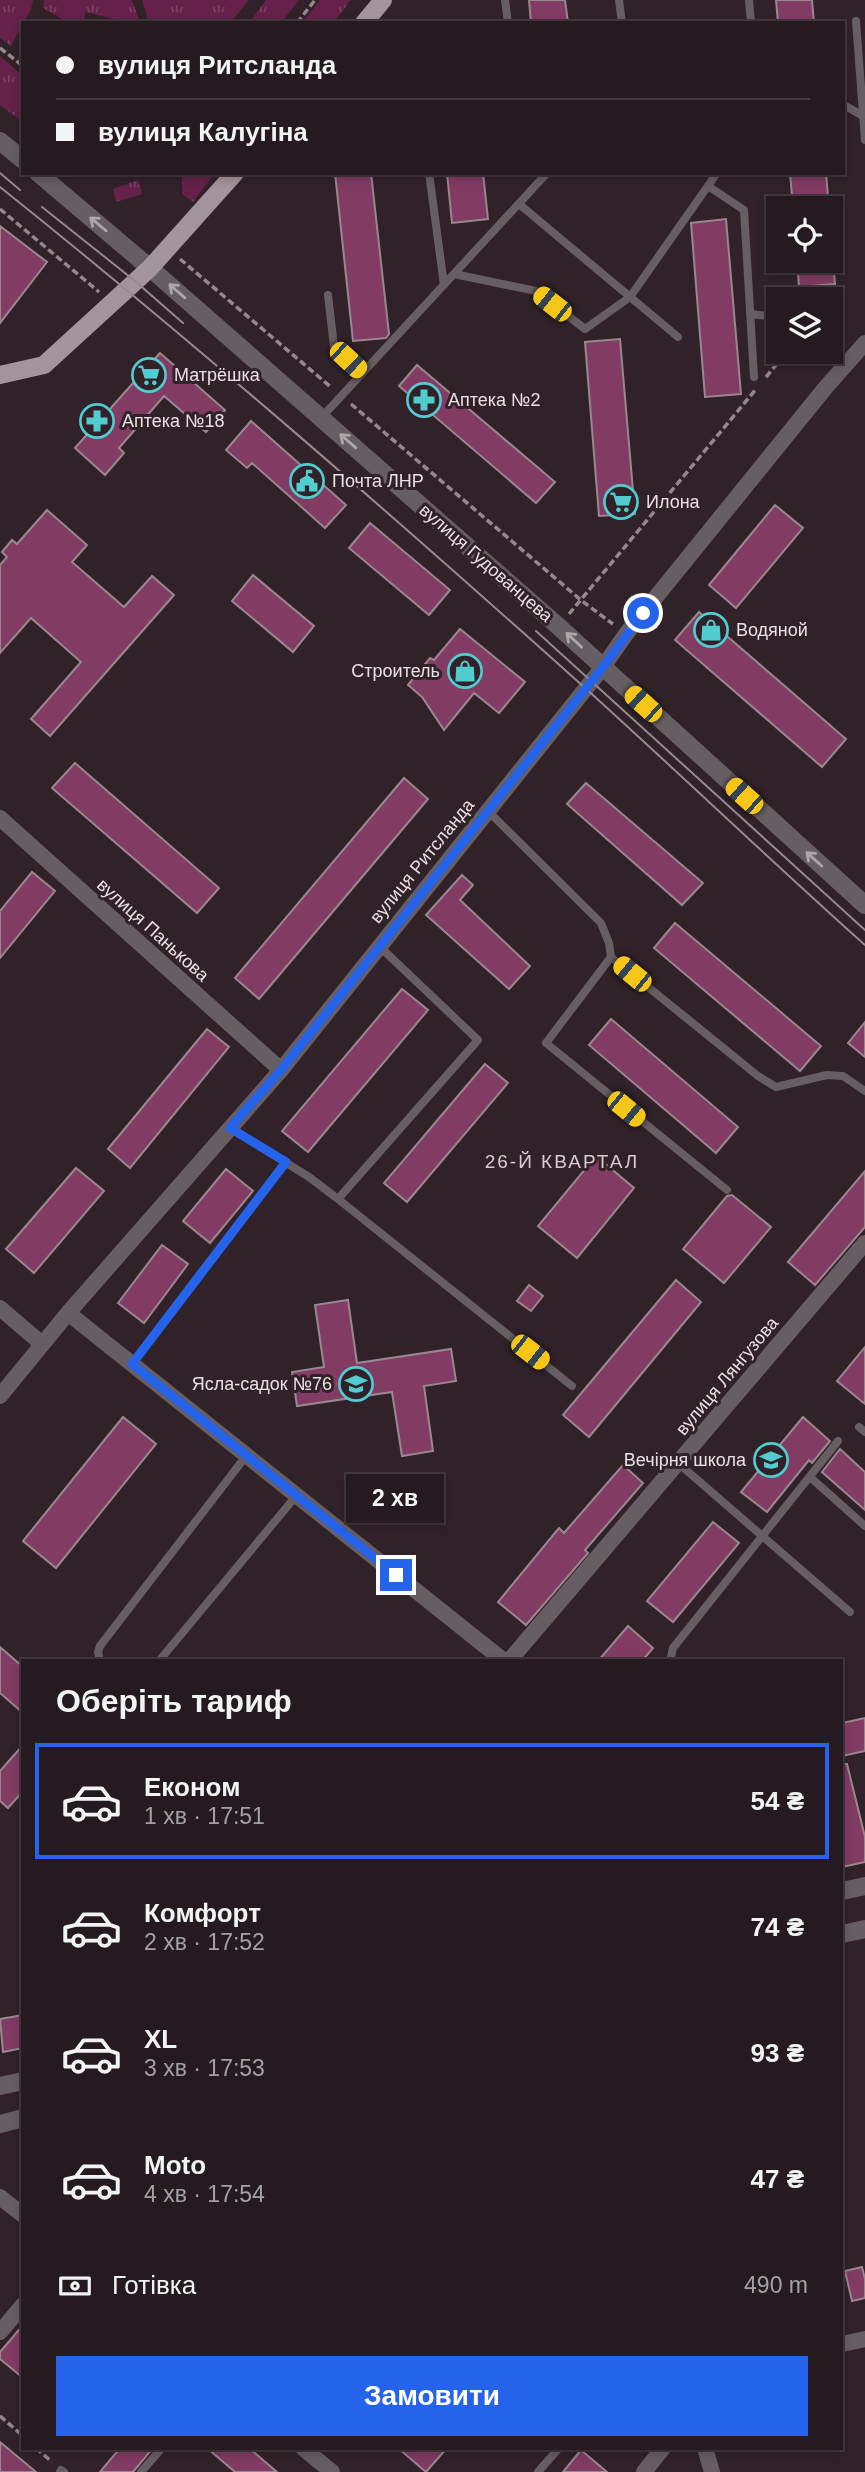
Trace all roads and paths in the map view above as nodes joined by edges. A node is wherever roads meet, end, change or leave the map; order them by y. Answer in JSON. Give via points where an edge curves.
{"nodes":[{"id":1,"x":315,"y":0,"type":"edge"},
{"id":2,"x":383,"y":0,"type":"edge"},
{"id":3,"x":505,"y":0,"type":"edge"},
{"id":4,"x":619,"y":0,"type":"edge"},
{"id":5,"x":749,"y":0,"type":"edge"},
{"id":6,"x":299,"y":21,"type":"edge"},
{"id":7,"x":366,"y":21,"type":"edge"},
{"id":8,"x":508,"y":21,"type":"edge"},
{"id":9,"x":622,"y":21,"type":"edge"},
{"id":10,"x":751,"y":21,"type":"edge"},
{"id":11,"x":856,"y":21,"type":"dead end"},
{"id":12,"x":0,"y":48,"type":"edge"},
{"id":13,"x":21,"y":64,"type":"edge"},
{"id":14,"x":845,"y":106,"type":"edge"},
{"id":15,"x":863,"y":116,"type":"junction"},
{"id":16,"x":865,"y":140,"type":"edge"},
{"id":17,"x":0,"y":141,"type":"edge"},
{"id":18,"x":21,"y":158,"type":"edge"},
{"id":19,"x":40,"y":175,"type":"edge"},
{"id":20,"x":233,"y":175,"type":"edge"},
{"id":21,"x":429,"y":175,"type":"edge"},
{"id":22,"x":545,"y":175,"type":"edge"},
{"id":23,"x":716,"y":175,"type":"edge"},
{"id":24,"x":708,"y":186,"type":"junction"},
{"id":25,"x":519,"y":204,"type":"junction"},
{"id":26,"x":0,"y":209,"type":"edge"},
{"id":27,"x":177,"y":256,"type":"dead end"},
{"id":28,"x":150,"y":268,"type":"junction"},
{"id":29,"x":454,"y":274,"type":"junction"},
{"id":30,"x":444,"y":285,"type":"junction"},
{"id":31,"x":328,"y":295,"type":"dead end"},
{"id":32,"x":630,"y":297,"type":"junction"},
{"id":33,"x":112,"y":303,"type":"junction"},
{"id":34,"x":750,"y":314,"type":"junction"},
{"id":35,"x":766,"y":316,"type":"edge"},
{"id":36,"x":678,"y":337,"type":"dead end"},
{"id":37,"x":865,"y":343,"type":"edge"},
{"id":38,"x":777,"y":364,"type":"edge"},
{"id":39,"x":843,"y":364,"type":"edge"},
{"id":40,"x":845,"y":366,"type":"junction"},
{"id":41,"x":362,"y":373,"type":"junction"},
{"id":42,"x":0,"y":375,"type":"edge"},
{"id":43,"x":754,"y":377,"type":"dead end"},
{"id":44,"x":341,"y":396,"type":"junction"},
{"id":45,"x":321,"y":418,"type":"junction"},
{"id":46,"x":582,"y":601,"type":"junction"},
{"id":47,"x":558,"y":626,"type":"junction"},
{"id":48,"x":626,"y":634,"type":"junction"},
{"id":49,"x":603,"y":667,"type":"junction"},
{"id":50,"x":487,"y":810,"type":"junction"},
{"id":51,"x":0,"y":818,"type":"edge"},
{"id":52,"x":865,"y":905,"type":"edge"},
{"id":53,"x":379,"y":946,"type":"junction"},
{"id":54,"x":611,"y":957,"type":"junction"},
{"id":55,"x":281,"y":1070,"type":"junction"},
{"id":56,"x":865,"y":1091,"type":"edge"},
{"id":57,"x":230,"y":1128,"type":"junction"},
{"id":58,"x":286,"y":1162,"type":"junction"},
{"id":59,"x":727,"y":1190,"type":"dead end"},
{"id":60,"x":338,"y":1199,"type":"junction"},
{"id":61,"x":865,"y":1243,"type":"edge"},
{"id":62,"x":0,"y":1308,"type":"edge"},
{"id":63,"x":68,"y":1313,"type":"junction"},
{"id":64,"x":42,"y":1345,"type":"junction"},
{"id":65,"x":132,"y":1364,"type":"junction"},
{"id":66,"x":572,"y":1385,"type":"dead end"},
{"id":67,"x":0,"y":1396,"type":"edge"},
{"id":68,"x":838,"y":1441,"type":"dead end"},
{"id":69,"x":246,"y":1456,"type":"junction"},
{"id":70,"x":678,"y":1463,"type":"junction"},
{"id":71,"x":810,"y":1477,"type":"junction"},
{"id":72,"x":296,"y":1496,"type":"junction"},
{"id":73,"x":865,"y":1526,"type":"edge"},
{"id":74,"x":763,"y":1536,"type":"junction"},
{"id":75,"x":850,"y":1612,"type":"dead end"},
{"id":76,"x":100,"y":1659,"type":"edge"},
{"id":77,"x":161,"y":1659,"type":"edge"},
{"id":78,"x":504,"y":1659,"type":"edge"},
{"id":79,"x":509,"y":1659,"type":"edge"},
{"id":80,"x":670,"y":1659,"type":"edge"},
{"id":81,"x":865,"y":1886,"type":"edge"},
{"id":82,"x":843,"y":1891,"type":"edge"},
{"id":83,"x":865,"y":1929,"type":"edge"},
{"id":84,"x":843,"y":1934,"type":"edge"},
{"id":85,"x":21,"y":2081,"type":"edge"},
{"id":86,"x":0,"y":2086,"type":"edge"},
{"id":87,"x":21,"y":2118,"type":"edge"},
{"id":88,"x":0,"y":2123,"type":"edge"},
{"id":89,"x":0,"y":2197,"type":"edge"},
{"id":90,"x":21,"y":2213,"type":"edge"},
{"id":91,"x":21,"y":2307,"type":"edge"},
{"id":92,"x":0,"y":2332,"type":"edge"},
{"id":93,"x":865,"y":2339,"type":"edge"},
{"id":94,"x":843,"y":2344,"type":"edge"},
{"id":95,"x":0,"y":2416,"type":"edge"},
{"id":96,"x":21,"y":2434,"type":"edge"},
{"id":97,"x":38,"y":2450,"type":"edge"},
{"id":98,"x":160,"y":2450,"type":"edge"},
{"id":99,"x":305,"y":2450,"type":"edge"},
{"id":100,"x":557,"y":2450,"type":"edge"},
{"id":101,"x":661,"y":2450,"type":"edge"},
{"id":102,"x":706,"y":2450,"type":"edge"},
{"id":103,"x":62,"y":2471,"type":"edge"},
{"id":104,"x":141,"y":2472,"type":"edge"},
{"id":105,"x":332,"y":2472,"type":"edge"},
{"id":106,"x":538,"y":2472,"type":"edge"},
{"id":107,"x":644,"y":2472,"type":"edge"},
{"id":108,"x":712,"y":2472,"type":"edge"}],
"edges":[{"from":1,"to":6,"type":"path"},
{"from":2,"to":7,"type":"main road"},
{"from":3,"to":8,"type":"lane"},
{"from":4,"to":9,"type":"lane"},
{"from":5,"to":10,"type":"lane"},
{"from":11,"to":15,"type":"lane"},
{"from":12,"to":13,"type":"path"},
{"from":14,"to":15,"type":"lane"},
{"from":15,"to":16,"type":"lane"},
{"from":17,"to":18,"type":"street"},
{"from":28,"to":19,"type":"street","name":"вулиця Гудованцева","one_way":true},
{"from":20,"to":28,"type":"main road"},
{"from":21,"to":30,"type":"lane"},
{"from":22,"to":25,"type":"lane"},
{"from":23,"to":24,"type":"lane"},
{"from":24,"to":32,"type":"lane"},
{"from":24,"to":34,"type":"lane","via":[[744,211]]},
{"from":25,"to":29,"type":"lane"},
{"from":25,"to":32,"type":"lane"},
{"from":26,"to":33,"type":"path"},
{"from":27,"to":44,"type":"path"},
{"from":28,"to":33,"type":"main road"},
{"from":45,"to":28,"type":"street","name":"вулиця Гудованцева","one_way":true},
{"from":29,"to":30,"type":"lane"},
{"from":29,"to":32,"type":"lane","via":[[536,291],[585,329]]},
{"from":30,"to":41,"type":"lane"},
{"from":31,"to":41,"type":"lane","via":[[334,347]]},
{"from":32,"to":36,"type":"lane"},
{"from":33,"to":42,"type":"main road","via":[[44,365]]},
{"from":34,"to":35,"type":"lane"},
{"from":34,"to":43,"type":"lane"},
{"from":37,"to":40,"type":"street","name":"вулиця Ритсланда"},
{"from":38,"to":46,"type":"path"},
{"from":39,"to":40,"type":"lane"},
{"from":40,"to":48,"type":"street","name":"вулиця Ритсланда"},
{"from":41,"to":44,"type":"lane"},
{"from":44,"to":45,"type":"lane"},
{"from":44,"to":46,"type":"path"},
{"from":47,"to":45,"type":"street","name":"вулиця Гудованцева","one_way":true},
{"from":46,"to":47,"type":"path"},
{"from":46,"to":48,"type":"path"},
{"from":49,"to":47,"type":"street","name":"вулиця Гудованцева","one_way":true},
{"from":48,"to":49,"type":"street","name":"вулиця Ритсланда"},
{"from":49,"to":50,"type":"street","name":"вулиця Ритсланда"},
{"from":52,"to":49,"type":"street","name":"вулиця Гудованцева","one_way":true},
{"from":50,"to":53,"type":"street","name":"вулиця Ритсланда"},
{"from":50,"to":54,"type":"lane","via":[[601,923]]},
{"from":51,"to":55,"type":"street","name":"вулиця Панькова"},
{"from":53,"to":55,"type":"street","name":"вулиця Ритсланда"},
{"from":53,"to":60,"type":"lane","via":[[478,1040]]},
{"from":54,"to":56,"type":"lane","via":[[776,1087],[827,1074],[843,1076]]},
{"from":54,"to":59,"type":"lane","via":[[546,1044]]},
{"from":55,"to":57,"type":"street","name":"вулиця Ритсланда"},
{"from":57,"to":58,"type":"lane"},
{"from":57,"to":63,"type":"street","name":"вулиця Ритсланда"},
{"from":58,"to":60,"type":"lane"},
{"from":58,"to":65,"type":"lane"},
{"from":60,"to":66,"type":"lane"},
{"from":61,"to":70,"type":"street","name":"вулиця Лянгузова"},
{"from":62,"to":64,"type":"street"},
{"from":63,"to":64,"type":"street","name":"вулиця Ритсланда"},
{"from":63,"to":65,"type":"street"},
{"from":64,"to":67,"type":"street","name":"вулиця Ритсланда"},
{"from":65,"to":69,"type":"street"},
{"from":68,"to":71,"type":"lane"},
{"from":69,"to":72,"type":"street"},
{"from":69,"to":76,"type":"lane","via":[[100,1646]]},
{"from":70,"to":74,"type":"lane"},
{"from":70,"to":79,"type":"street","name":"вулиця Лянгузова"},
{"from":71,"to":73,"type":"lane"},
{"from":71,"to":74,"type":"lane"},
{"from":72,"to":77,"type":"lane"},
{"from":72,"to":78,"type":"street"},
{"from":74,"to":75,"type":"lane"},
{"from":74,"to":80,"type":"lane","via":[[673,1648]]},
{"from":81,"to":82,"type":"street"},
{"from":83,"to":84,"type":"street"},
{"from":85,"to":86,"type":"street"},
{"from":87,"to":88,"type":"street"},
{"from":89,"to":90,"type":"street"},
{"from":91,"to":92,"type":"street"},
{"from":93,"to":94,"type":"street"},
{"from":95,"to":96,"type":"path"},
{"from":97,"to":103,"type":"path"},
{"from":98,"to":104,"type":"lane"},
{"from":99,"to":105,"type":"street"},
{"from":100,"to":106,"type":"lane"},
{"from":101,"to":107,"type":"street"},
{"from":102,"to":108,"type":"street"}]}
